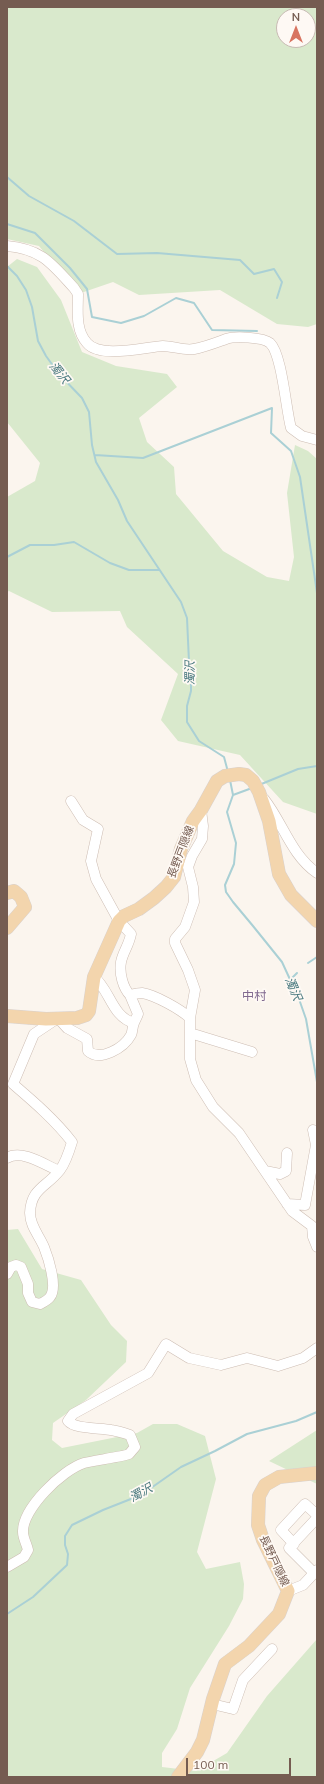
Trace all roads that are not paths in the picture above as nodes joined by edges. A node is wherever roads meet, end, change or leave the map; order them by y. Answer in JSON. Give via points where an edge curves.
{"nodes":[{"id":1,"x":7,"y":246,"type":"edge"},
{"id":2,"x":317,"y":440,"type":"edge"},
{"id":3,"x":258,"y":792,"type":"junction"},
{"id":4,"x":71,"y":800,"type":"dead end"},
{"id":5,"x":201,"y":810,"type":"junction"},
{"id":6,"x":317,"y":873,"type":"edge"},
{"id":7,"x":7,"y":893,"type":"edge"},
{"id":8,"x":119,"y":921,"type":"junction"},
{"id":9,"x":317,"y":921,"type":"edge"},
{"id":10,"x":7,"y":928,"type":"edge"},
{"id":11,"x":94,"y":977,"type":"junction"},
{"id":12,"x":130,"y":995,"type":"junction"},
{"id":13,"x":7,"y":1016,"type":"edge"},
{"id":14,"x":58,"y":1018,"type":"junction"},
{"id":15,"x":190,"y":1018,"type":"junction"},
{"id":16,"x":134,"y":1023,"type":"junction"},
{"id":17,"x":190,"y":1033,"type":"junction"},
{"id":18,"x":252,"y":1052,"type":"dead end"},
{"id":19,"x":313,"y":1130,"type":"dead end"},
{"id":20,"x":287,"y":1153,"type":"dead end"},
{"id":21,"x":7,"y":1158,"type":"edge"},
{"id":22,"x":59,"y":1171,"type":"junction"},
{"id":23,"x":265,"y":1171,"type":"junction"},
{"id":24,"x":287,"y":1204,"type":"junction"},
{"id":25,"x":314,"y":1224,"type":"edge"},
{"id":26,"x":317,"y":1247,"type":"edge"},
{"id":27,"x":7,"y":1274,"type":"edge"},
{"id":28,"x":317,"y":1348,"type":"edge"},
{"id":29,"x":317,"y":1473,"type":"edge"},
{"id":30,"x":317,"y":1517,"type":"edge"},
{"id":31,"x":294,"y":1544,"type":"junction"},
{"id":32,"x":7,"y":1567,"type":"edge"},
{"id":33,"x":316,"y":1572,"type":"edge"},
{"id":34,"x":288,"y":1591,"type":"junction"},
{"id":35,"x":272,"y":1650,"type":"dead end"},
{"id":36,"x":212,"y":1704,"type":"junction"},
{"id":37,"x":178,"y":1777,"type":"edge"}],
"edges":[{"from":1,"to":2,"type":"street","via":[[27,250],[46,258],[74,288],[78,294],[80,334],[91,348],[129,350],[164,346],[192,349],[227,339],[258,338],[269,342],[278,361],[291,428],[302,436]]},
{"from":3,"to":5,"type":"main road","name":"長野戸隠線","via":[[253,781],[246,775],[225,776],[217,781]]},
{"from":3,"to":6,"type":"street","via":[[280,822],[300,858]]},
{"from":3,"to":9,"type":"main road","name":"長野戸隠線","via":[[269,821],[279,874],[291,896]]},
{"from":4,"to":8,"type":"street","via":[[83,820],[98,829],[91,861],[96,879]]},
{"from":5,"to":8,"type":"main road","name":"長野戸隠線","via":[[193,821],[181,849],[174,877],[154,898]]},
{"from":5,"to":15,"type":"street","via":[[202,840],[188,867],[194,902],[185,927],[175,939],[195,990]]},
{"from":7,"to":10,"type":"main road","via":[[14,891],[21,897],[25,907]]},
{"from":8,"to":11,"type":"main road"},
{"from":8,"to":12,"type":"street","via":[[131,934],[121,962],[123,985]]},
{"from":11,"to":14,"type":"main road","via":[[89,1011],[86,1015],[77,1018]]},
{"from":11,"to":16,"type":"street","via":[[119,1014],[126,1021]]},
{"from":12,"to":15,"type":"street","via":[[143,993]]},
{"from":12,"to":16,"type":"street","via":[[138,1014]]},
{"from":13,"to":14,"type":"main road"},
{"from":14,"to":16,"type":"street","via":[[67,1028],[87,1039],[88,1051],[102,1055],[122,1046],[131,1035]]},
{"from":14,"to":22,"type":"street","via":[[34,1034],[13,1084],[72,1142],[69,1156]]},
{"from":15,"to":17,"type":"street"},
{"from":17,"to":18,"type":"street","via":[[236,1045]]},
{"from":17,"to":23,"type":"street","via":[[190,1059],[196,1080],[213,1107],[239,1133]]},
{"from":19,"to":24,"type":"street","via":[[316,1145],[305,1205]]},
{"from":20,"to":23,"type":"street","via":[[286,1171],[280,1174]]},
{"from":21,"to":22,"type":"street","via":[[12,1155],[25,1156]]},
{"from":22,"to":27,"type":"street","via":[[34,1194],[30,1213],[31,1222],[44,1247],[50,1268],[54,1287],[51,1296],[40,1304],[32,1302],[21,1267],[11,1267]]},
{"from":23,"to":24,"type":"street"},
{"from":24,"to":25,"type":"street","via":[[292,1211]]},
{"from":25,"to":26,"type":"street","via":[[313,1237]]},
{"from":28,"to":32,"type":"street","via":[[303,1358],[278,1366],[247,1358],[221,1365],[189,1358],[166,1344],[148,1373],[69,1418],[68,1421],[77,1426],[130,1435],[135,1447],[128,1455],[83,1463],[68,1470],[49,1486],[23,1526],[28,1550],[24,1557]]},
{"from":29,"to":34,"type":"main road","name":"長野戸隠線","via":[[279,1477],[265,1485],[259,1496],[258,1525]]},
{"from":30,"to":31,"type":"street"},
{"from":30,"to":31,"type":"street","via":[[305,1504],[280,1530]]},
{"from":31,"to":33,"type":"street","via":[[290,1548]]},
{"from":33,"to":34,"type":"street","via":[[303,1585]]},
{"from":34,"to":36,"type":"main road","name":"長野戸隠線","via":[[279,1614],[249,1646],[225,1664]]},
{"from":35,"to":36,"type":"street","via":[[243,1680],[233,1709]]},
{"from":36,"to":37,"type":"main road","name":"長野戸隠線","via":[[203,1740]]}]}
